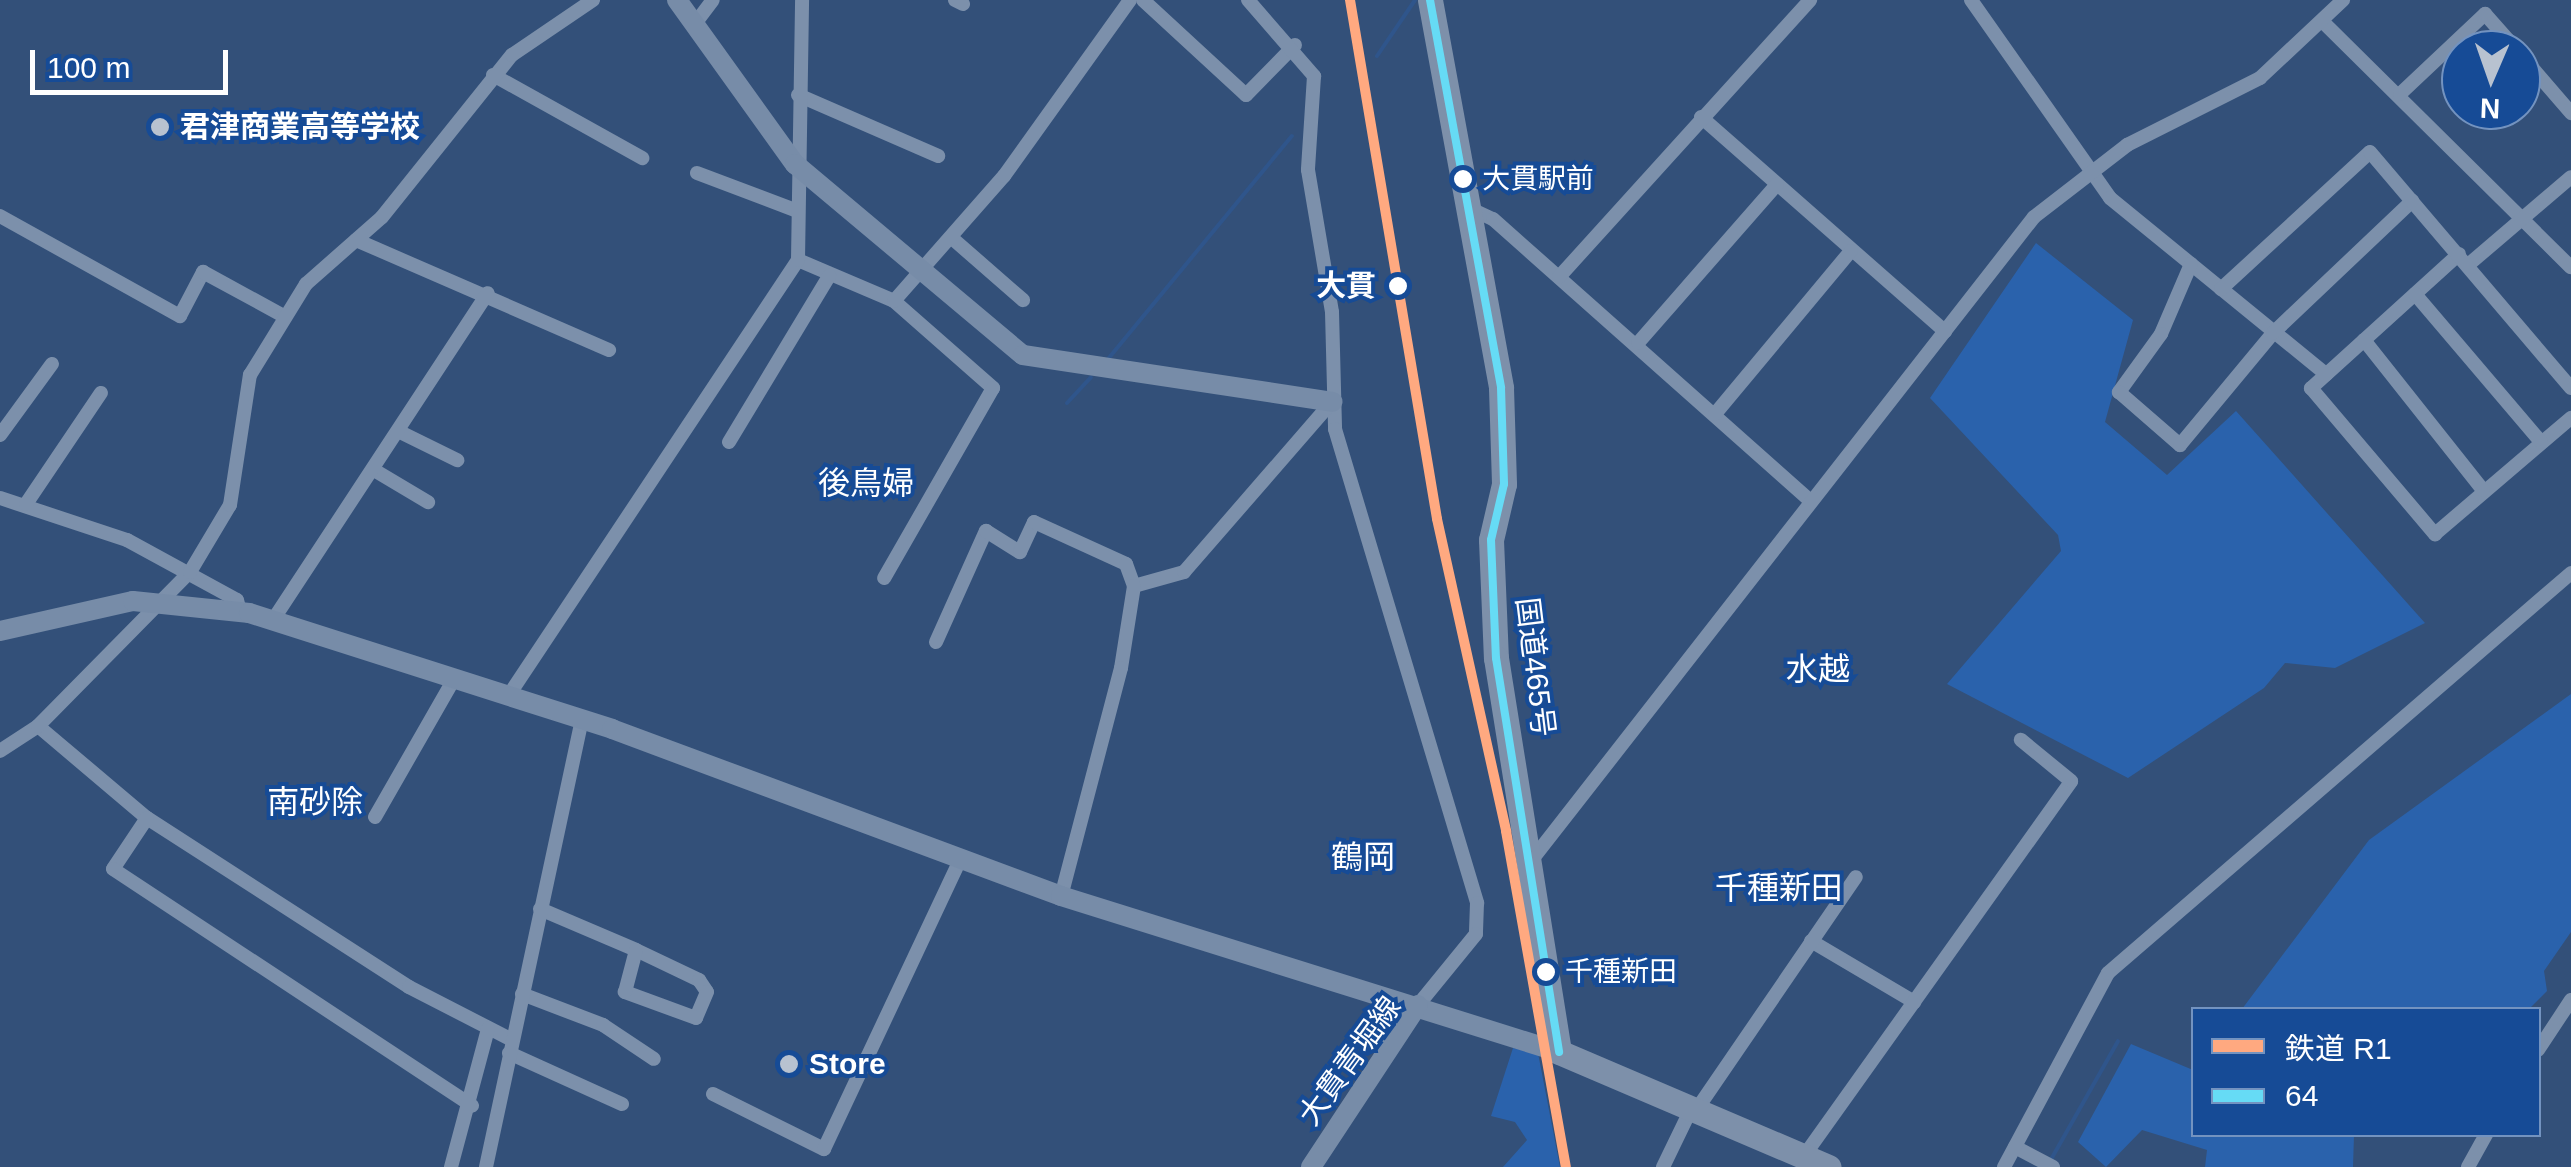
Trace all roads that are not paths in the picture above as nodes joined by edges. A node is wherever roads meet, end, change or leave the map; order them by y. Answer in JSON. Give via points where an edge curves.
{"nodes":[{"id":1,"x":593,"y":0,"type":"edge"},
{"id":2,"x":677,"y":0,"type":"edge"},
{"id":3,"x":713,"y":0,"type":"edge"},
{"id":4,"x":802,"y":0,"type":"edge"},
{"id":5,"x":1130,"y":0,"type":"edge"},
{"id":6,"x":1143,"y":0,"type":"edge"},
{"id":7,"x":1248,"y":0,"type":"edge"},
{"id":8,"x":1430,"y":0,"type":"edge"},
{"id":9,"x":1810,"y":0,"type":"edge"},
{"id":10,"x":1971,"y":0,"type":"edge"},
{"id":11,"x":2342,"y":0,"type":"edge"},
{"id":12,"x":696,"y":21,"type":"junction"},
{"id":13,"x":2322,"y":21,"type":"junction"},
{"id":14,"x":2467,"y":30,"type":"edge"},
{"id":15,"x":2499,"y":30,"type":"edge"},
{"id":16,"x":1295,"y":44,"type":"junction"},
{"id":17,"x":2441,"y":55,"type":"edge"},
{"id":18,"x":494,"y":75,"type":"junction"},
{"id":19,"x":2541,"y":78,"type":"edge"},
{"id":20,"x":798,"y":94,"type":"junction"},
{"id":21,"x":2400,"y":94,"type":"junction"},
{"id":22,"x":2571,"y":113,"type":"edge"},
{"id":23,"x":1701,"y":117,"type":"junction"},
{"id":24,"x":938,"y":156,"type":"dead end"},
{"id":25,"x":642,"y":158,"type":"dead end"},
{"id":26,"x":795,"y":164,"type":"junction"},
{"id":27,"x":697,"y":173,"type":"dead end"},
{"id":28,"x":2090,"y":173,"type":"junction"},
{"id":29,"x":2571,"y":177,"type":"edge"},
{"id":30,"x":1777,"y":184,"type":"junction"},
{"id":31,"x":2412,"y":201,"type":"junction"},
{"id":32,"x":1468,"y":208,"type":"junction"},
{"id":33,"x":795,"y":210,"type":"junction"},
{"id":34,"x":0,"y":216,"type":"edge"},
{"id":35,"x":2518,"y":222,"type":"junction"},
{"id":36,"x":953,"y":239,"type":"junction"},
{"id":37,"x":356,"y":240,"type":"junction"},
{"id":38,"x":1851,"y":250,"type":"junction"},
{"id":39,"x":798,"y":260,"type":"junction"},
{"id":40,"x":2463,"y":260,"type":"junction"},
{"id":41,"x":2190,"y":264,"type":"junction"},
{"id":42,"x":926,"y":266,"type":"junction"},
{"id":43,"x":2571,"y":267,"type":"edge"},
{"id":44,"x":829,"y":276,"type":"junction"},
{"id":45,"x":1560,"y":277,"type":"junction"},
{"id":46,"x":2220,"y":289,"type":"junction"},
{"id":47,"x":488,"y":294,"type":"junction"},
{"id":48,"x":2415,"y":294,"type":"junction"},
{"id":49,"x":1022,"y":300,"type":"dead end"},
{"id":50,"x":894,"y":301,"type":"junction"},
{"id":51,"x":282,"y":316,"type":"junction"},
{"id":52,"x":1945,"y":331,"type":"junction"},
{"id":53,"x":2272,"y":333,"type":"junction"},
{"id":54,"x":2364,"y":340,"type":"junction"},
{"id":55,"x":1638,"y":343,"type":"junction"},
{"id":56,"x":610,"y":350,"type":"dead end"},
{"id":57,"x":52,"y":364,"type":"dead end"},
{"id":58,"x":2326,"y":374,"type":"junction"},
{"id":59,"x":2571,"y":388,"type":"edge"},
{"id":60,"x":101,"y":393,"type":"dead end"},
{"id":61,"x":1332,"y":402,"type":"junction"},
{"id":62,"x":1715,"y":414,"type":"junction"},
{"id":63,"x":2571,"y":418,"type":"edge"},
{"id":64,"x":400,"y":432,"type":"junction"},
{"id":65,"x":0,"y":436,"type":"edge"},
{"id":66,"x":729,"y":442,"type":"dead end"},
{"id":67,"x":2542,"y":442,"type":"junction"},
{"id":68,"x":458,"y":460,"type":"dead end"},
{"id":69,"x":374,"y":470,"type":"junction"},
{"id":70,"x":2483,"y":490,"type":"junction"},
{"id":71,"x":0,"y":498,"type":"edge"},
{"id":72,"x":1811,"y":500,"type":"junction"},
{"id":73,"x":428,"y":502,"type":"dead end"},
{"id":74,"x":26,"y":504,"type":"junction"},
{"id":75,"x":190,"y":572,"type":"junction"},
{"id":76,"x":2571,"y":573,"type":"edge"},
{"id":77,"x":884,"y":578,"type":"dead end"},
{"id":78,"x":1134,"y":586,"type":"junction"},
{"id":79,"x":163,"y":603,"type":"junction"},
{"id":80,"x":240,"y":611,"type":"junction"},
{"id":81,"x":273,"y":620,"type":"junction"},
{"id":82,"x":0,"y":631,"type":"edge"},
{"id":83,"x":936,"y":642,"type":"dead end"},
{"id":84,"x":453,"y":681,"type":"junction"},
{"id":85,"x":507,"y":698,"type":"junction"},
{"id":86,"x":582,"y":720,"type":"junction"},
{"id":87,"x":38,"y":726,"type":"junction"},
{"id":88,"x":2021,"y":740,"type":"dead end"},
{"id":89,"x":0,"y":751,"type":"edge"},
{"id":90,"x":376,"y":817,"type":"dead end"},
{"id":91,"x":147,"y":818,"type":"junction"},
{"id":92,"x":960,"y":860,"type":"junction"},
{"id":93,"x":1531,"y":861,"type":"junction"},
{"id":94,"x":1856,"y":877,"type":"dead end"},
{"id":95,"x":1061,"y":896,"type":"junction"},
{"id":96,"x":540,"y":909,"type":"junction"},
{"id":97,"x":1811,"y":941,"type":"junction"},
{"id":98,"x":636,"y":950,"type":"junction"},
{"id":99,"x":522,"y":994,"type":"junction"},
{"id":100,"x":2571,"y":1000,"type":"edge"},
{"id":101,"x":1914,"y":1002,"type":"junction"},
{"id":102,"x":1418,"y":1005,"type":"junction"},
{"id":103,"x":488,"y":1029,"type":"junction"},
{"id":104,"x":2541,"y":1045,"type":"edge"},
{"id":105,"x":510,"y":1047,"type":"junction"},
{"id":106,"x":1558,"y":1052,"type":"junction"},
{"id":107,"x":654,"y":1058,"type":"dead end"},
{"id":108,"x":713,"y":1094,"type":"dead end"},
{"id":109,"x":622,"y":1104,"type":"dead end"},
{"id":110,"x":472,"y":1106,"type":"junction"},
{"id":111,"x":1695,"y":1108,"type":"junction"},
{"id":112,"x":2484,"y":1137,"type":"edge"},
{"id":113,"x":2014,"y":1146,"type":"junction"},
{"id":114,"x":1804,"y":1156,"type":"junction"},
{"id":115,"x":2049,"y":1165,"type":"edge"},
{"id":116,"x":451,"y":1167,"type":"edge"},
{"id":117,"x":486,"y":1167,"type":"edge"},
{"id":118,"x":1311,"y":1167,"type":"edge"},
{"id":119,"x":1663,"y":1167,"type":"edge"},
{"id":120,"x":1829,"y":1167,"type":"edge"},
{"id":121,"x":2004,"y":1167,"type":"edge"},
{"id":122,"x":2468,"y":1167,"type":"edge"}],
"edges":[{"from":1,"to":18,"type":"street"},
{"from":2,"to":12,"type":"street"},
{"from":3,"to":12,"type":"street"},
{"from":4,"to":20,"type":"street"},
{"from":5,"to":36,"type":"street"},
{"from":6,"to":16,"type":"street","via":[[1246,96]]},
{"from":7,"to":16,"type":"street"},
{"from":8,"to":32,"type":"highway","name":"国道465号"},
{"from":9,"to":23,"type":"street"},
{"from":10,"to":28,"type":"street"},
{"from":11,"to":13,"type":"street"},
{"from":12,"to":26,"type":"street"},
{"from":13,"to":21,"type":"street"},
{"from":13,"to":28,"type":"street","via":[[2260,78]]},
{"from":14,"to":15,"type":"street","via":[[2484,14]]},
{"from":16,"to":61,"type":"street","via":[[1318,103],[1308,170],[1332,312]]},
{"from":17,"to":21,"type":"street"},
{"from":18,"to":25,"type":"street"},
{"from":18,"to":37,"type":"street"},
{"from":19,"to":22,"type":"street"},
{"from":20,"to":24,"type":"street"},
{"from":20,"to":26,"type":"street"},
{"from":21,"to":35,"type":"street"},
{"from":23,"to":30,"type":"street"},
{"from":23,"to":45,"type":"street"},
{"from":26,"to":33,"type":"street"},
{"from":26,"to":42,"type":"street"},
{"from":27,"to":33,"type":"street"},
{"from":28,"to":41,"type":"street"},
{"from":28,"to":52,"type":"street","via":[[2034,217]]},
{"from":29,"to":35,"type":"street"},
{"from":30,"to":38,"type":"street"},
{"from":30,"to":55,"type":"street"},
{"from":31,"to":40,"type":"street"},
{"from":31,"to":46,"type":"street","via":[[2370,152]]},
{"from":31,"to":53,"type":"street"},
{"from":32,"to":45,"type":"street"},
{"from":32,"to":93,"type":"highway","name":"国道465号","via":[[1505,426],[1491,540],[1496,658]]},
{"from":33,"to":39,"type":"street"},
{"from":34,"to":51,"type":"street","via":[[180,316],[203,272]]},
{"from":35,"to":40,"type":"street"},
{"from":35,"to":43,"type":"street"},
{"from":36,"to":42,"type":"street"},
{"from":36,"to":49,"type":"street"},
{"from":37,"to":47,"type":"street"},
{"from":37,"to":51,"type":"street","via":[[325,260]]},
{"from":38,"to":52,"type":"street"},
{"from":38,"to":62,"type":"street"},
{"from":39,"to":44,"type":"street"},
{"from":39,"to":85,"type":"street"},
{"from":40,"to":48,"type":"street"},
{"from":40,"to":59,"type":"street"},
{"from":41,"to":46,"type":"street"},
{"from":41,"to":53,"type":"street","via":[[2162,334],[2119,392],[2180,446]]},
{"from":42,"to":50,"type":"street"},
{"from":42,"to":61,"type":"street","via":[[1006,344],[1044,362]]},
{"from":44,"to":50,"type":"street"},
{"from":44,"to":66,"type":"street"},
{"from":45,"to":55,"type":"street"},
{"from":46,"to":53,"type":"street"},
{"from":47,"to":56,"type":"street"},
{"from":47,"to":64,"type":"street"},
{"from":48,"to":54,"type":"street"},
{"from":48,"to":67,"type":"street"},
{"from":50,"to":77,"type":"street","via":[[992,388]]},
{"from":51,"to":75,"type":"street","via":[[250,375],[230,505]]},
{"from":52,"to":72,"type":"street"},
{"from":53,"to":58,"type":"street"},
{"from":54,"to":58,"type":"street"},
{"from":54,"to":70,"type":"street"},
{"from":55,"to":62,"type":"street"},
{"from":57,"to":65,"type":"street"},
{"from":58,"to":70,"type":"street","via":[[2311,388],[2436,534]]},
{"from":60,"to":74,"type":"street"},
{"from":61,"to":78,"type":"street","via":[[1184,572]]},
{"from":61,"to":102,"type":"street","via":[[1479,916],[1476,934]]},
{"from":62,"to":72,"type":"street"},
{"from":63,"to":67,"type":"street"},
{"from":64,"to":68,"type":"street"},
{"from":64,"to":69,"type":"street"},
{"from":67,"to":70,"type":"street"},
{"from":69,"to":73,"type":"street"},
{"from":69,"to":81,"type":"street"},
{"from":71,"to":74,"type":"street"},
{"from":72,"to":93,"type":"street"},
{"from":74,"to":75,"type":"street","via":[[88,522]]},
{"from":75,"to":79,"type":"street"},
{"from":75,"to":80,"type":"street"},
{"from":76,"to":113,"type":"street","via":[[2108,973]]},
{"from":78,"to":83,"type":"street","via":[[1126,564],[1034,522],[1020,552],[986,531]]},
{"from":78,"to":95,"type":"street"},
{"from":79,"to":80,"type":"street"},
{"from":79,"to":82,"type":"street","via":[[106,603]]},
{"from":79,"to":87,"type":"street"},
{"from":80,"to":81,"type":"street"},
{"from":81,"to":84,"type":"street"},
{"from":84,"to":85,"type":"street"},
{"from":84,"to":90,"type":"street"},
{"from":85,"to":86,"type":"street"},
{"from":86,"to":92,"type":"street"},
{"from":86,"to":96,"type":"street"},
{"from":87,"to":89,"type":"street"},
{"from":87,"to":91,"type":"street"},
{"from":88,"to":101,"type":"street","via":[[2071,782]]},
{"from":91,"to":103,"type":"street"},
{"from":91,"to":110,"type":"street","via":[[113,869]]},
{"from":92,"to":95,"type":"street"},
{"from":92,"to":108,"type":"street","via":[[824,1150]]},
{"from":93,"to":106,"type":"highway","name":"国道465号"},
{"from":94,"to":97,"type":"street"},
{"from":95,"to":102,"type":"street"},
{"from":96,"to":98,"type":"street"},
{"from":96,"to":99,"type":"street"},
{"from":97,"to":101,"type":"street"},
{"from":97,"to":111,"type":"street"},
{"from":98,"to":98,"type":"street","via":[[705,986],[696,1018],[625,992]]},
{"from":99,"to":105,"type":"street"},
{"from":99,"to":107,"type":"street","via":[[603,1025]]},
{"from":100,"to":104,"type":"street"},
{"from":101,"to":114,"type":"street"},
{"from":102,"to":106,"type":"street","name":"大貫青堀線"},
{"from":102,"to":118,"type":"street","name":"大貫青堀線"},
{"from":103,"to":105,"type":"street"},
{"from":103,"to":110,"type":"street"},
{"from":105,"to":109,"type":"street"},
{"from":105,"to":117,"type":"street"},
{"from":106,"to":111,"type":"highway"},
{"from":110,"to":116,"type":"street"},
{"from":111,"to":114,"type":"highway"},
{"from":111,"to":119,"type":"street"},
{"from":112,"to":122,"type":"street"},
{"from":113,"to":115,"type":"street"},
{"from":113,"to":121,"type":"street"},
{"from":114,"to":120,"type":"highway"}]}
